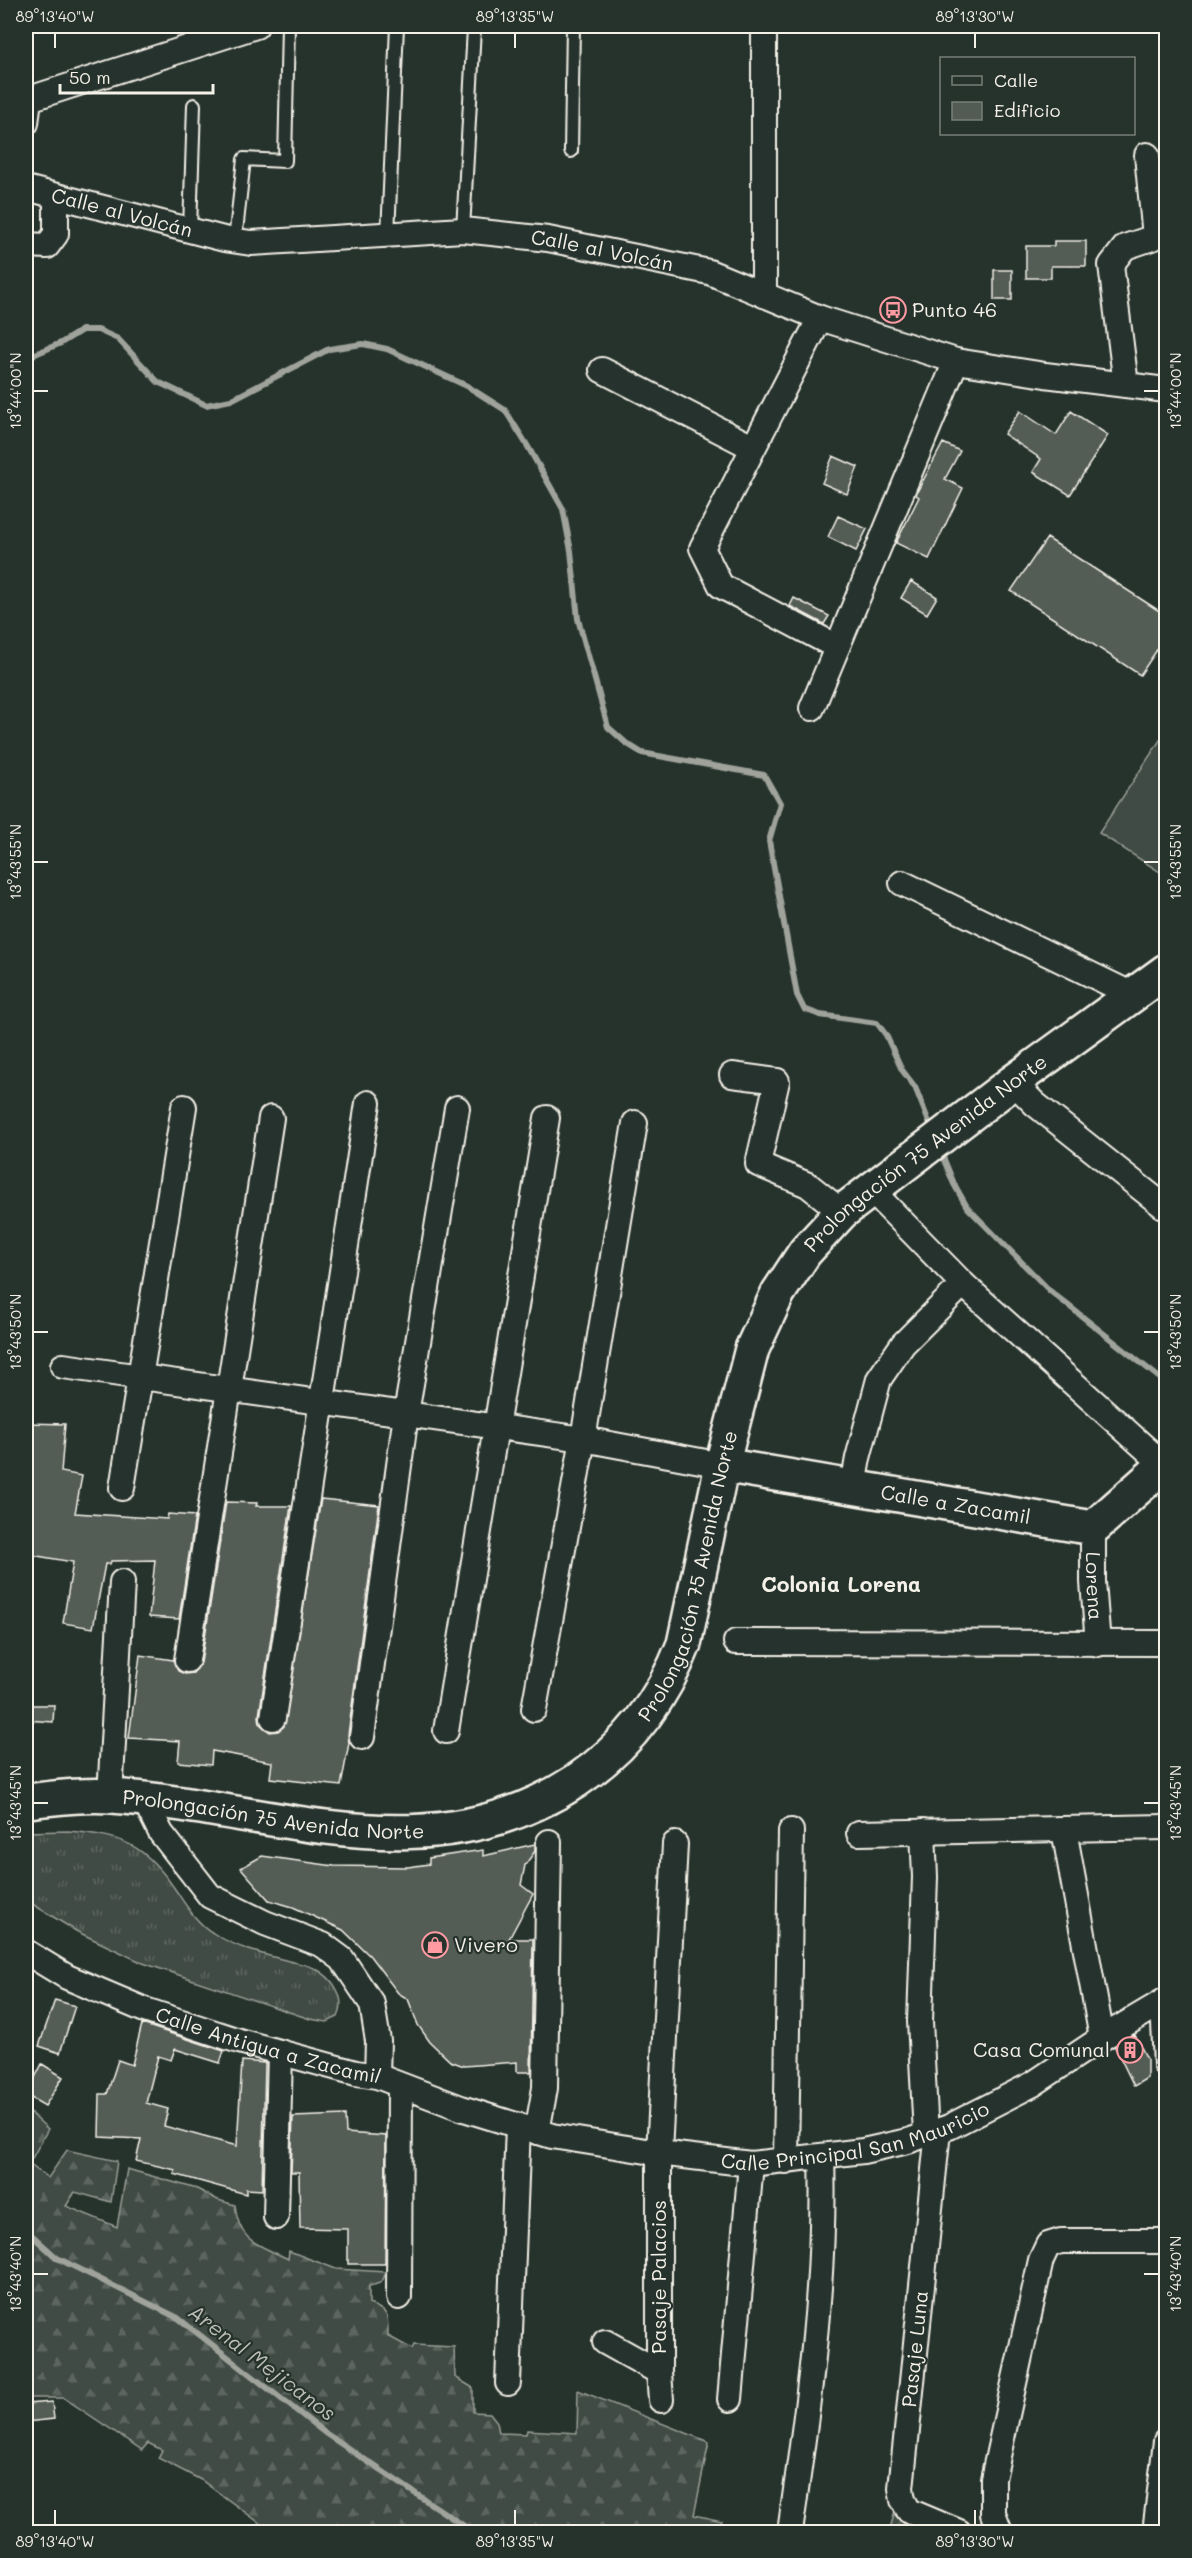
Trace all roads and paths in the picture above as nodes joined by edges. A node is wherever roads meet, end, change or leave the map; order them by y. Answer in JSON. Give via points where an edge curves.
{"nodes":[{"id":1,"x":256,"y":26,"type":"edge"},
{"id":2,"x":288,"y":26,"type":"edge"},
{"id":3,"x":396,"y":26,"type":"edge"},
{"id":4,"x":573,"y":26,"type":"edge"},
{"id":5,"x":764,"y":26,"type":"edge"},
{"id":6,"x":474,"y":28,"type":"dead end"},
{"id":7,"x":194,"y":105,"type":"dead end"},
{"id":8,"x":26,"y":123,"type":"edge"},
{"id":9,"x":571,"y":150,"type":"dead end"},
{"id":10,"x":1147,"y":155,"type":"dead end"},
{"id":11,"x":26,"y":188,"type":"edge"},
{"id":12,"x":56,"y":196,"type":"junction"},
{"id":13,"x":190,"y":230,"type":"junction"},
{"id":14,"x":463,"y":230,"type":"junction"},
{"id":15,"x":388,"y":235,"type":"junction"},
{"id":16,"x":235,"y":241,"type":"junction"},
{"id":17,"x":26,"y":245,"type":"edge"},
{"id":18,"x":764,"y":295,"type":"junction"},
{"id":19,"x":820,"y":318,"type":"junction"},
{"id":20,"x":956,"y":361,"type":"junction"},
{"id":21,"x":602,"y":370,"type":"dead end"},
{"id":22,"x":1126,"y":385,"type":"junction"},
{"id":23,"x":1167,"y":390,"type":"edge"},
{"id":24,"x":752,"y":447,"type":"junction"},
{"id":25,"x":837,"y":646,"type":"junction"},
{"id":26,"x":812,"y":708,"type":"dead end"},
{"id":27,"x":902,"y":883,"type":"dead end"},
{"id":28,"x":1167,"y":971,"type":"edge"},
{"id":29,"x":1133,"y":996,"type":"junction"},
{"id":30,"x":732,"y":1075,"type":"dead end"},
{"id":31,"x":1013,"y":1082,"type":"junction"},
{"id":32,"x":368,"y":1103,"type":"dead end"},
{"id":33,"x":184,"y":1107,"type":"dead end"},
{"id":34,"x":457,"y":1108,"type":"dead end"},
{"id":35,"x":272,"y":1118,"type":"dead end"},
{"id":36,"x":547,"y":1118,"type":"dead end"},
{"id":37,"x":635,"y":1123,"type":"dead end"},
{"id":38,"x":884,"y":1181,"type":"junction"},
{"id":39,"x":1167,"y":1208,"type":"edge"},
{"id":40,"x":842,"y":1212,"type":"junction"},
{"id":41,"x":963,"y":1284,"type":"junction"},
{"id":42,"x":63,"y":1366,"type":"dead end"},
{"id":43,"x":140,"y":1377,"type":"junction"},
{"id":44,"x":228,"y":1389,"type":"junction"},
{"id":45,"x":322,"y":1402,"type":"junction"},
{"id":46,"x":406,"y":1414,"type":"junction"},
{"id":47,"x":496,"y":1427,"type":"junction"},
{"id":48,"x":583,"y":1439,"type":"junction"},
{"id":49,"x":722,"y":1465,"type":"junction"},
{"id":50,"x":1166,"y":1466,"type":"edge"},
{"id":51,"x":853,"y":1486,"type":"junction"},
{"id":52,"x":122,"y":1488,"type":"dead end"},
{"id":53,"x":1093,"y":1528,"type":"junction"},
{"id":54,"x":122,"y":1582,"type":"dead end"},
{"id":55,"x":736,"y":1642,"type":"dead end"},
{"id":56,"x":1167,"y":1643,"type":"edge"},
{"id":57,"x":1098,"y":1644,"type":"junction"},
{"id":58,"x":187,"y":1660,"type":"dead end"},
{"id":59,"x":534,"y":1709,"type":"dead end"},
{"id":60,"x":273,"y":1718,"type":"dead end"},
{"id":61,"x":446,"y":1731,"type":"dead end"},
{"id":62,"x":362,"y":1737,"type":"dead end"},
{"id":63,"x":110,"y":1796,"type":"junction"},
{"id":64,"x":144,"y":1799,"type":"junction"},
{"id":65,"x":26,"y":1801,"type":"edge"},
{"id":66,"x":1167,"y":1827,"type":"edge"},
{"id":67,"x":1064,"y":1830,"type":"junction"},
{"id":68,"x":791,"y":1831,"type":"dead end"},
{"id":69,"x":923,"y":1831,"type":"junction"},
{"id":70,"x":859,"y":1833,"type":"dead end"},
{"id":71,"x":549,"y":1842,"type":"dead end"},
{"id":72,"x":675,"y":1844,"type":"dead end"},
{"id":73,"x":26,"y":1952,"type":"edge"},
{"id":74,"x":1165,"y":2001,"type":"edge"},
{"id":75,"x":1102,"y":2038,"type":"junction"},
{"id":76,"x":280,"y":2052,"type":"junction"},
{"id":77,"x":1167,"y":2065,"type":"edge"},
{"id":78,"x":377,"y":2076,"type":"junction"},
{"id":79,"x":400,"y":2087,"type":"junction"},
{"id":80,"x":527,"y":2129,"type":"junction"},
{"id":81,"x":932,"y":2133,"type":"junction"},
{"id":82,"x":659,"y":2154,"type":"junction"},
{"id":83,"x":822,"y":2156,"type":"junction"},
{"id":84,"x":786,"y":2161,"type":"junction"},
{"id":85,"x":751,"y":2164,"type":"junction"},
{"id":86,"x":276,"y":2217,"type":"dead end"},
{"id":87,"x":1167,"y":2241,"type":"edge"},
{"id":88,"x":399,"y":2298,"type":"dead end"},
{"id":89,"x":605,"y":2342,"type":"dead end"},
{"id":90,"x":659,"y":2372,"type":"junction"},
{"id":91,"x":508,"y":2383,"type":"dead end"},
{"id":92,"x":730,"y":2399,"type":"dead end"},
{"id":93,"x":661,"y":2400,"type":"dead end"},
{"id":94,"x":1167,"y":2441,"type":"edge"},
{"id":95,"x":790,"y":2532,"type":"edge"},
{"id":96,"x":959,"y":2532,"type":"edge"},
{"id":97,"x":1000,"y":2532,"type":"edge"},
{"id":98,"x":1155,"y":2532,"type":"edge"}],
"edges":[{"from":1,"to":8,"type":"street","via":[[29,99]]},
{"from":2,"to":16,"type":"lane","via":[[285,161],[244,159]]},
{"from":3,"to":15,"type":"lane"},
{"from":4,"to":9,"type":"lane"},
{"from":5,"to":18,"type":"street"},
{"from":6,"to":14,"type":"lane"},
{"from":7,"to":13,"type":"lane"},
{"from":10,"to":22,"type":"street","via":[[1155,237],[1125,247],[1111,265]]},
{"from":11,"to":12,"type":"street","name":"Calle al Volcán"},
{"from":12,"to":13,"type":"street","name":"Calle al Volcán"},
{"from":12,"to":17,"type":"street","via":[[56,234],[47,246]]},
{"from":13,"to":16,"type":"street","name":"Calle al Volcán"},
{"from":14,"to":15,"type":"street","name":"Calle al Volcán"},
{"from":14,"to":18,"type":"street","name":"Calle al Volcán","via":[[548,239],[684,266]]},
{"from":15,"to":16,"type":"street","name":"Calle al Volcán","via":[[263,243]]},
{"from":18,"to":19,"type":"street","name":"Calle al Volcán"},
{"from":19,"to":20,"type":"street","name":"Calle al Volcán"},
{"from":19,"to":24,"type":"street"},
{"from":20,"to":22,"type":"street","name":"Calle al Volcán"},
{"from":20,"to":25,"type":"street"},
{"from":21,"to":24,"type":"street"},
{"from":22,"to":23,"type":"street","name":"Calle al Volcán"},
{"from":24,"to":25,"type":"street","via":[[702,548],[721,586]]},
{"from":25,"to":26,"type":"street"},
{"from":27,"to":29,"type":"street"},
{"from":28,"to":29,"type":"main road","name":"Prolongación 75 Avenida Norte"},
{"from":29,"to":31,"type":"main road","name":"Prolongación 75 Avenida Norte"},
{"from":30,"to":40,"type":"street","via":[[777,1081],[758,1164],[808,1185]]},
{"from":31,"to":38,"type":"main road","name":"Prolongación 75 Avenida Norte"},
{"from":31,"to":39,"type":"street","via":[[1035,1104]]},
{"from":32,"to":45,"type":"street"},
{"from":33,"to":43,"type":"street"},
{"from":34,"to":46,"type":"street"},
{"from":35,"to":44,"type":"street"},
{"from":36,"to":47,"type":"street"},
{"from":37,"to":48,"type":"street"},
{"from":38,"to":40,"type":"main road","name":"Prolongación 75 Avenida Norte"},
{"from":38,"to":41,"type":"street"},
{"from":40,"to":49,"type":"main road","name":"Prolongación 75 Avenida Norte","via":[[805,1252],[778,1293],[752,1348]]},
{"from":41,"to":50,"type":"street"},
{"from":41,"to":51,"type":"street","via":[[903,1344],[879,1379]]},
{"from":42,"to":43,"type":"street"},
{"from":43,"to":44,"type":"street"},
{"from":43,"to":52,"type":"street"},
{"from":44,"to":45,"type":"street"},
{"from":44,"to":58,"type":"street"},
{"from":45,"to":46,"type":"street"},
{"from":45,"to":60,"type":"street"},
{"from":46,"to":47,"type":"street"},
{"from":46,"to":62,"type":"street"},
{"from":47,"to":48,"type":"street"},
{"from":47,"to":61,"type":"street"},
{"from":48,"to":49,"type":"street"},
{"from":48,"to":59,"type":"street"},
{"from":49,"to":51,"type":"main road","name":"Calle a Zacamil"},
{"from":49,"to":64,"type":"main road","name":"Prolongación 75 Avenida Norte","via":[[684,1644],[674,1670],[624,1744],[548,1799],[499,1818],[457,1828],[398,1832],[333,1829]]},
{"from":50,"to":53,"type":"main road"},
{"from":51,"to":53,"type":"main road","name":"Calle a Zacamil"},
{"from":53,"to":57,"type":"street","name":"Lorena"},
{"from":54,"to":63,"type":"street"},
{"from":55,"to":57,"type":"street"},
{"from":56,"to":57,"type":"street"},
{"from":63,"to":64,"type":"main road","name":"Prolongación 75 Avenida Norte"},
{"from":63,"to":65,"type":"main road","name":"Prolongación 75 Avenida Norte"},
{"from":64,"to":78,"type":"street","via":[[161,1833],[210,1896],[323,1945],[342,1959],[372,2004],[378,2041]]},
{"from":66,"to":67,"type":"street"},
{"from":67,"to":69,"type":"street"},
{"from":67,"to":75,"type":"street"},
{"from":68,"to":84,"type":"street"},
{"from":69,"to":70,"type":"street"},
{"from":69,"to":81,"type":"street","name":"Pasaje Luna","via":[[920,2021]]},
{"from":71,"to":80,"type":"street","via":[[545,2088]]},
{"from":72,"to":82,"type":"street","name":"Pasaje Palacios"},
{"from":73,"to":76,"type":"street","name":"Calle Antigua a Zacamil","via":[[68,1977],[124,2001]]},
{"from":74,"to":75,"type":"street","name":"Calle Principal San Mauricio"},
{"from":74,"to":77,"type":"street"},
{"from":75,"to":81,"type":"street","name":"Calle Principal San Mauricio","via":[[1033,2084]]},
{"from":76,"to":78,"type":"street","name":"Calle Antigua a Zacamil"},
{"from":76,"to":86,"type":"street"},
{"from":78,"to":79,"type":"street","name":"Calle Antigua a Zacamil"},
{"from":79,"to":80,"type":"street","name":"Calle Antigua a Zacamil"},
{"from":79,"to":88,"type":"street"},
{"from":80,"to":82,"type":"street","name":"Calle Principal San Mauricio"},
{"from":80,"to":91,"type":"street"},
{"from":81,"to":83,"type":"street","name":"Calle Principal San Mauricio","via":[[863,2151]]},
{"from":81,"to":96,"type":"street","name":"Pasaje Luna","via":[[901,2488],[909,2511]]},
{"from":82,"to":85,"type":"street","name":"Calle Principal San Mauricio"},
{"from":82,"to":90,"type":"street","name":"Pasaje Palacios"},
{"from":83,"to":84,"type":"street","name":"Calle Principal San Mauricio"},
{"from":83,"to":95,"type":"street","via":[[817,2318]]},
{"from":84,"to":85,"type":"street","name":"Calle Principal San Mauricio"},
{"from":85,"to":92,"type":"street"},
{"from":87,"to":97,"type":"street","via":[[1061,2241],[1048,2245],[1041,2260],[993,2479],[993,2514]]},
{"from":89,"to":90,"type":"street"},
{"from":90,"to":93,"type":"street","name":"Pasaje Palacios"},
{"from":94,"to":98,"type":"street"}]}
